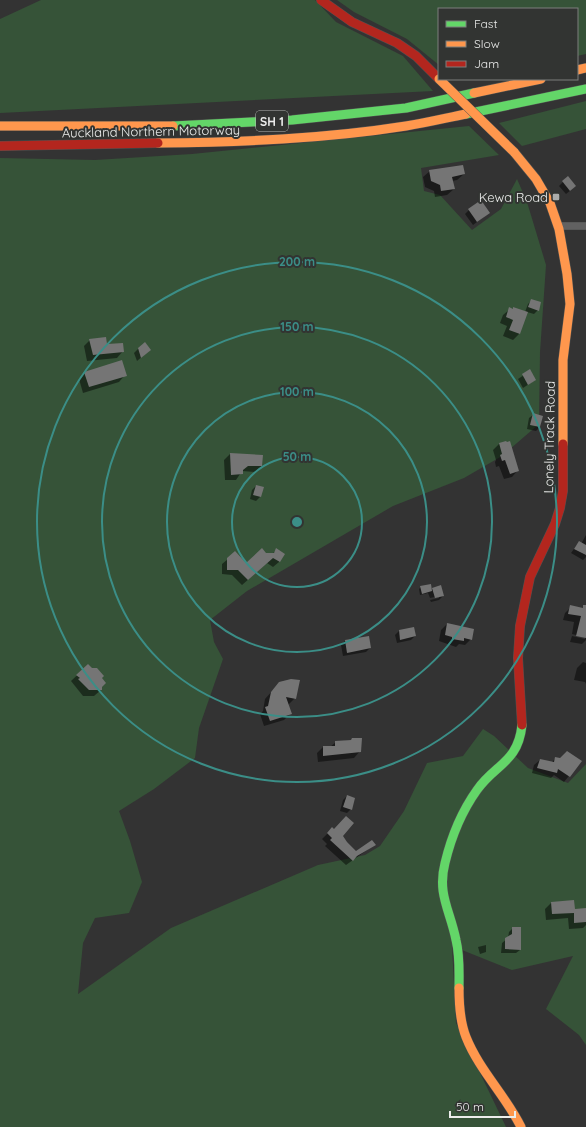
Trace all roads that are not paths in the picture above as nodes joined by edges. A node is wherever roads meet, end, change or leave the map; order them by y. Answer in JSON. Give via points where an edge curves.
{"nodes":[{"id":1,"x":321,"y":0,"type":"edge"},
{"id":2,"x":438,"y":78,"type":"edge"},
{"id":3,"x":440,"y":80,"type":"edge"},
{"id":4,"x":536,"y":80,"type":"edge"},
{"id":5,"x":586,"y":89,"type":"edge"},
{"id":6,"x":0,"y":126,"type":"edge"},
{"id":7,"x":0,"y":146,"type":"edge"},
{"id":8,"x":560,"y":226,"type":"junction"},
{"id":9,"x":586,"y":226,"type":"edge"},
{"id":10,"x":521,"y":1127,"type":"edge"}],
"edges":[{"from":1,"to":2,"type":"main road","name":"Lonely Track Road","via":[[344,17],[392,40],[416,56]]},
{"from":3,"to":8,"type":"main road","name":"Lonely Track Road","bridge":true,"via":[[534,174],[554,208]]},
{"from":4,"to":6,"type":"main road","name":"Auckland Northern Motorway","number":"SH 1","via":[[406,108],[292,120],[185,126]]},
{"from":5,"to":7,"type":"main road","name":"Auckland Northern Motorway","number":"SH 1","via":[[407,126],[342,134],[235,142]]},
{"from":8,"to":9,"type":"street"},
{"from":8,"to":10,"type":"main road","name":"Lonely Track Road","via":[[570,310],[563,367],[563,490],[560,510],[553,529],[532,572],[521,621],[518,661],[522,714],[520,737],[511,757],[484,780],[473,794],[443,870],[441,884],[459,956],[458,989],[465,1034]]}]}
